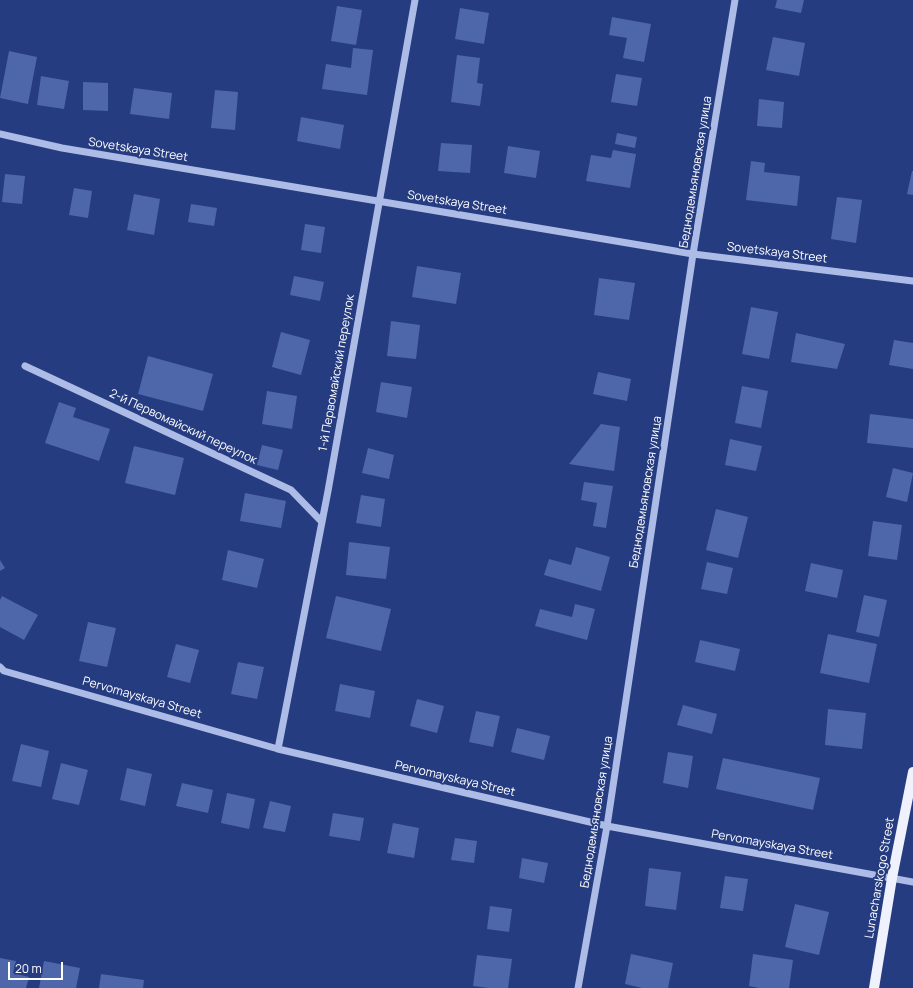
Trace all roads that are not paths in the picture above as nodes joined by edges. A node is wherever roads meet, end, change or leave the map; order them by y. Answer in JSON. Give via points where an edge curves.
{"nodes":[{"id":1,"x":415,"y":0,"type":"edge"},
{"id":2,"x":735,"y":0,"type":"edge"},
{"id":3,"x":0,"y":134,"type":"edge"},
{"id":4,"x":378,"y":201,"type":"junction"},
{"id":5,"x":693,"y":254,"type":"junction"},
{"id":6,"x":913,"y":281,"type":"edge"},
{"id":7,"x":25,"y":366,"type":"dead end"},
{"id":8,"x":322,"y":522,"type":"junction"},
{"id":9,"x":0,"y":667,"type":"edge"},
{"id":10,"x":278,"y":749,"type":"junction"},
{"id":11,"x":913,"y":772,"type":"edge"},
{"id":12,"x":607,"y":826,"type":"junction"},
{"id":13,"x":892,"y":878,"type":"junction"},
{"id":14,"x":913,"y":882,"type":"edge"},
{"id":15,"x":578,"y":988,"type":"edge"},
{"id":16,"x":874,"y":988,"type":"edge"}],
"edges":[{"from":1,"to":4,"type":"street","name":"1-й Первомайский переулок"},
{"from":2,"to":5,"type":"street","name":"Беднодемьяновская улица"},
{"from":3,"to":4,"type":"street","name":"Sovetskaya Street","via":[[62,148]]},
{"from":4,"to":5,"type":"street","name":"Sovetskaya Street"},
{"from":4,"to":8,"type":"street","name":"1-й Первомайский переулок"},
{"from":5,"to":6,"type":"street","name":"Sovetskaya Street"},
{"from":5,"to":12,"type":"street","name":"Беднодемьяновская улица"},
{"from":7,"to":8,"type":"street","name":"2-й Первомайский переулок","via":[[291,490]]},
{"from":8,"to":10,"type":"street","name":"1-й Первомайский переулок"},
{"from":9,"to":10,"type":"street","name":"Pervomayskaya Street","via":[[4,671]]},
{"from":10,"to":12,"type":"street","name":"Pervomayskaya Street"},
{"from":11,"to":13,"type":"main road","name":"Lunacharskogo Street"},
{"from":12,"to":13,"type":"street","name":"Pervomayskaya Street"},
{"from":12,"to":15,"type":"street","name":"Беднодемьяновская улица"},
{"from":13,"to":14,"type":"street","name":"Pervomayskaya Street"},
{"from":13,"to":16,"type":"main road","name":"Lunacharskogo Street"}]}
